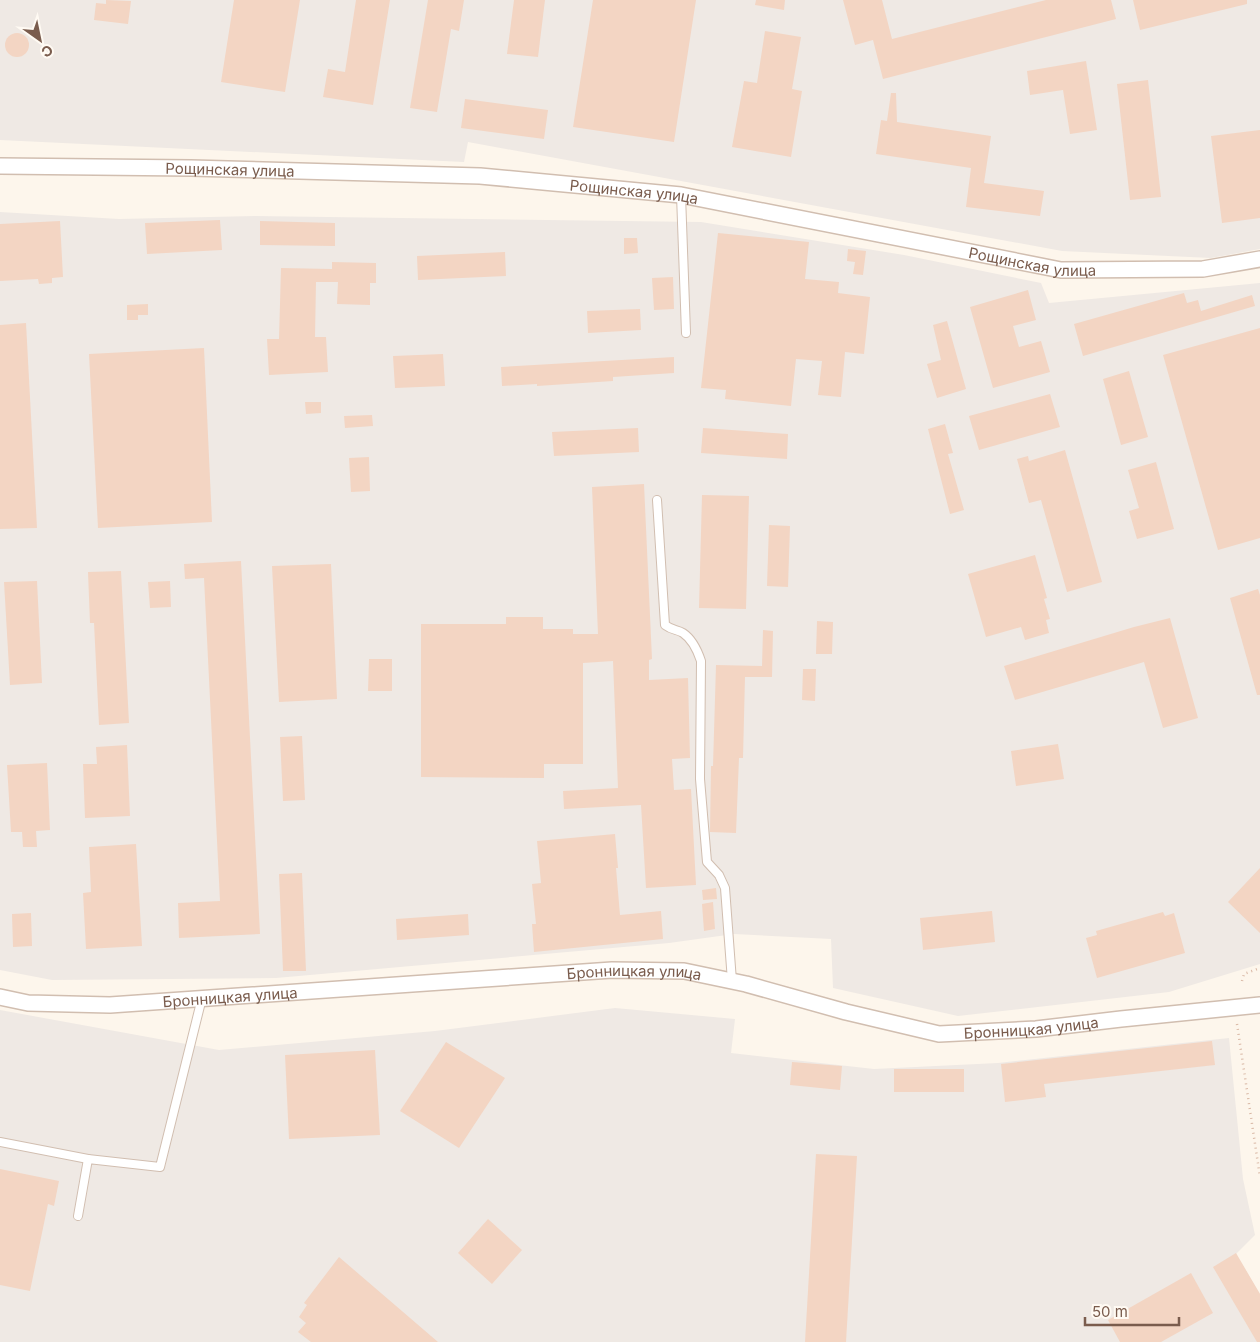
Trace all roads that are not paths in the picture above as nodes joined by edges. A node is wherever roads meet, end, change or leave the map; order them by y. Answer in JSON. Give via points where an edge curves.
{"nodes":[{"id":1,"x":0,"y":166,"type":"edge"},
{"id":2,"x":681,"y":194,"type":"junction"},
{"id":3,"x":1260,"y":259,"type":"edge"},
{"id":4,"x":686,"y":333,"type":"dead end"},
{"id":5,"x":657,"y":500,"type":"dead end"},
{"id":6,"x":732,"y":981,"type":"junction"},
{"id":7,"x":0,"y":997,"type":"edge"},
{"id":8,"x":202,"y":998,"type":"junction"},
{"id":9,"x":1260,"y":1005,"type":"edge"},
{"id":10,"x":0,"y":1142,"type":"edge"},
{"id":11,"x":88,"y":1159,"type":"junction"},
{"id":12,"x":78,"y":1216,"type":"dead end"}],
"edges":[{"from":1,"to":2,"type":"street","name":"Рощинская улица","via":[[480,176]]},
{"from":2,"to":3,"type":"street","name":"Рощинская улица","via":[[1061,270],[1203,269]]},
{"from":2,"to":4,"type":"lane"},
{"from":5,"to":6,"type":"lane","via":[[665,625],[683,633],[701,662],[700,779],[707,862],[725,888]]},
{"from":6,"to":8,"type":"street","name":"Бронницкая улица","via":[[684,971],[612,970]]},
{"from":6,"to":9,"type":"street","name":"Бронницкая улица","via":[[939,1034],[1036,1030]]},
{"from":7,"to":8,"type":"street","name":"Бронницкая улица","via":[[28,1003],[110,1005]]},
{"from":8,"to":11,"type":"lane","via":[[160,1167]]},
{"from":10,"to":11,"type":"lane"},
{"from":11,"to":12,"type":"lane"}]}
